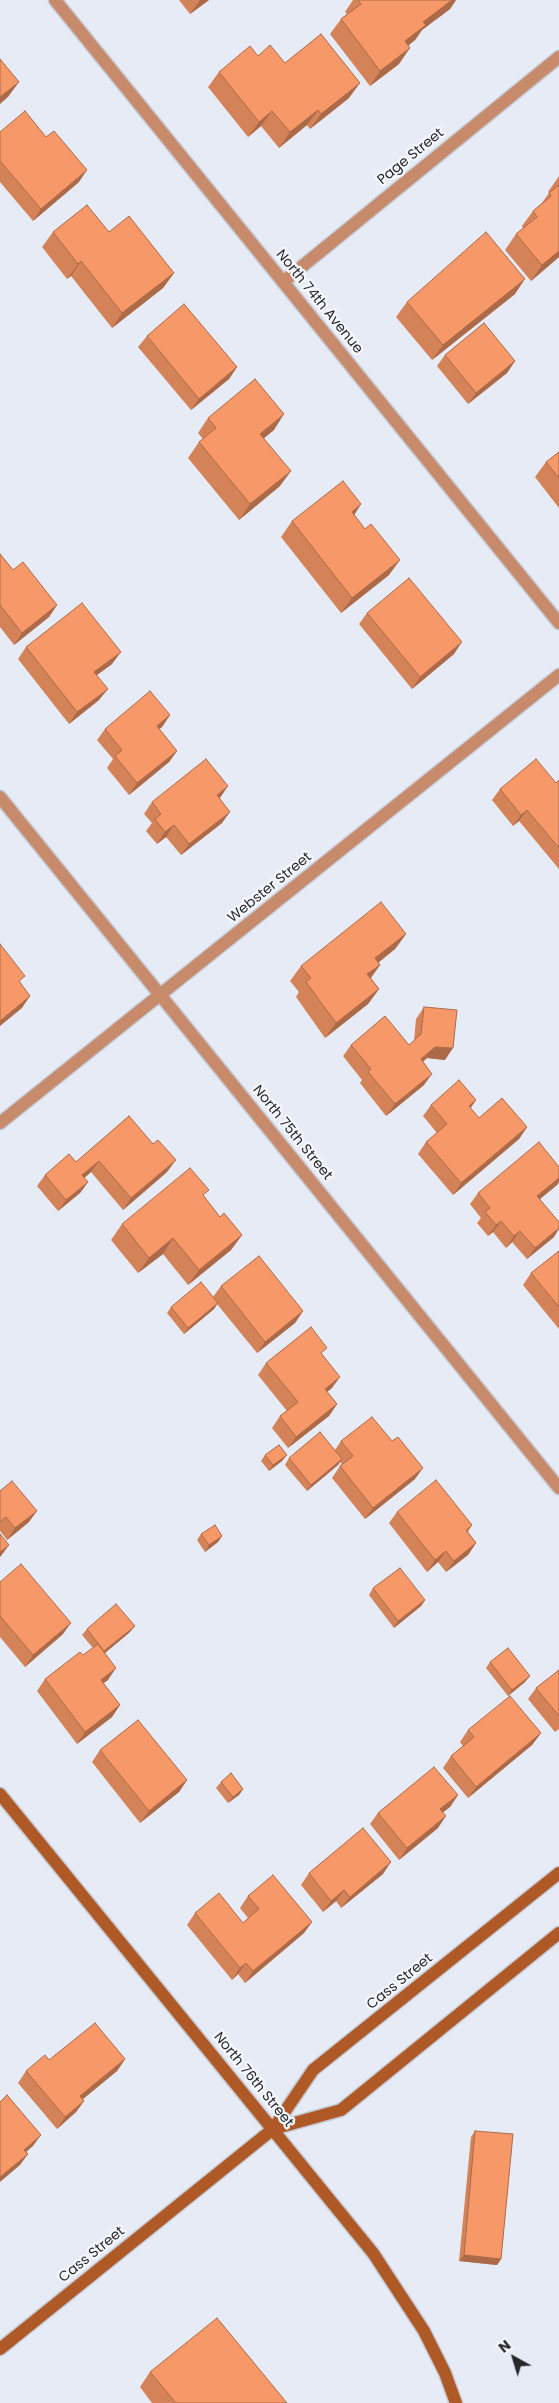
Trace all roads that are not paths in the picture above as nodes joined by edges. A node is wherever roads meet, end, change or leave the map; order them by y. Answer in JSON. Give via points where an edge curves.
{"nodes":[{"id":1,"x":55,"y":0,"type":"edge"},
{"id":2,"x":559,"y":56,"type":"edge"},
{"id":3,"x":283,"y":282,"type":"junction"},
{"id":4,"x":559,"y":623,"type":"edge"},
{"id":5,"x":559,"y":675,"type":"edge"},
{"id":6,"x":0,"y":797,"type":"edge"},
{"id":7,"x":161,"y":995,"type":"junction"},
{"id":8,"x":0,"y":1123,"type":"edge"},
{"id":9,"x":559,"y":1488,"type":"edge"},
{"id":10,"x":0,"y":1794,"type":"edge"},
{"id":11,"x":559,"y":1872,"type":"edge"},
{"id":12,"x":559,"y":1933,"type":"edge"},
{"id":13,"x":273,"y":2128,"type":"junction"},
{"id":14,"x":0,"y":2349,"type":"edge"},
{"id":15,"x":456,"y":2403,"type":"edge"}],
"edges":[{"from":1,"to":3,"type":"street","name":"North 74th Avenue"},
{"from":2,"to":3,"type":"street","name":"Page Street"},
{"from":3,"to":4,"type":"street","name":"North 74th Avenue"},
{"from":5,"to":7,"type":"street","name":"Webster Street"},
{"from":6,"to":7,"type":"street","name":"North 75th Street"},
{"from":7,"to":8,"type":"street","name":"Webster Street"},
{"from":7,"to":9,"type":"street","name":"North 75th Street"},
{"from":10,"to":13,"type":"main road","name":"North 76th Street"},
{"from":11,"to":13,"type":"main road","name":"Cass Street","via":[[313,2070]]},
{"from":12,"to":13,"type":"main road","name":"Cass Street","via":[[340,2110]]},
{"from":13,"to":14,"type":"main road","name":"Cass Street"},
{"from":13,"to":15,"type":"main road","name":"North 76th Street","via":[[394,2283],[428,2340]]}]}
